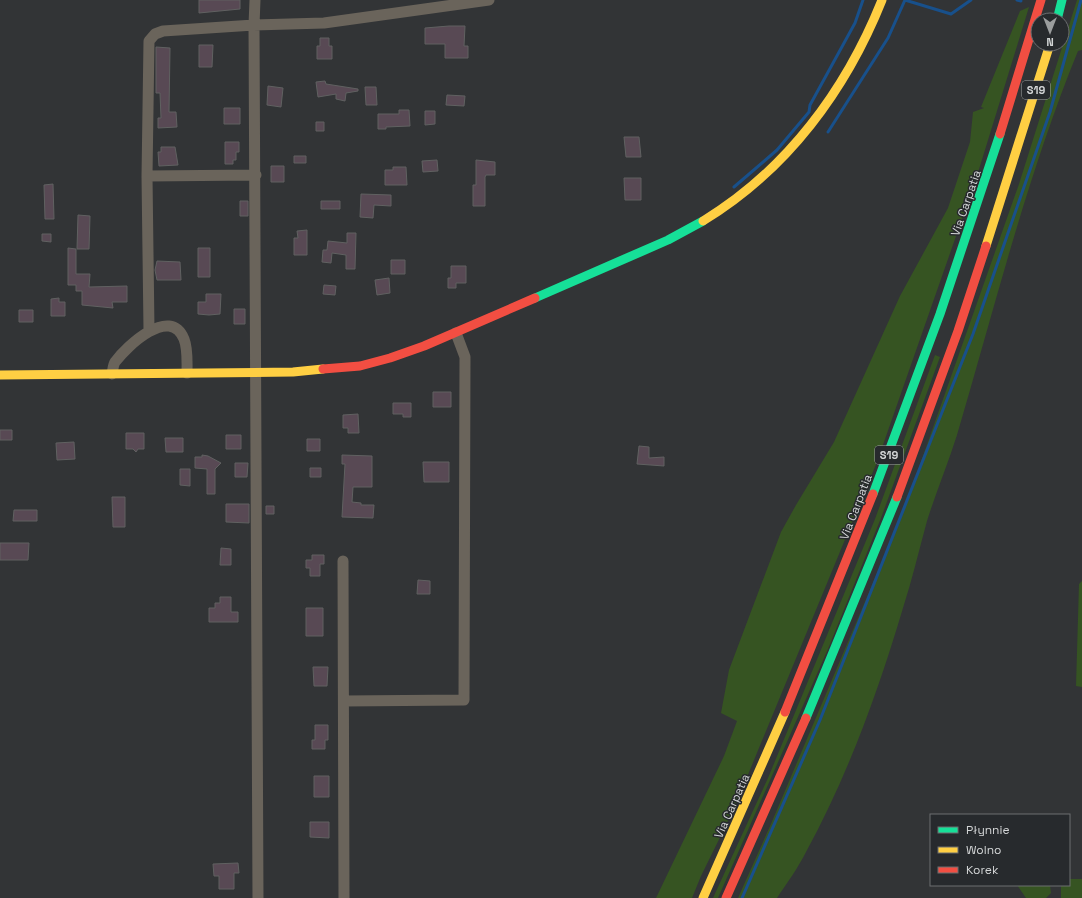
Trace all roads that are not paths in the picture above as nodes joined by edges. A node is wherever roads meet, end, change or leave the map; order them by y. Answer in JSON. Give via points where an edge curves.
{"nodes":[{"id":1,"x":255,"y":0,"type":"edge"},
{"id":2,"x":489,"y":0,"type":"edge"},
{"id":3,"x":882,"y":0,"type":"edge"},
{"id":4,"x":1041,"y":0,"type":"edge"},
{"id":5,"x":1062,"y":0,"type":"edge"},
{"id":6,"x":1058,"y":12,"type":"edge"},
{"id":7,"x":254,"y":25,"type":"junction"},
{"id":8,"x":1048,"y":52,"type":"edge"},
{"id":9,"x":256,"y":175,"type":"junction"},
{"id":10,"x":147,"y":176,"type":"junction"},
{"id":11,"x":149,"y":330,"type":"junction"},
{"id":12,"x":456,"y":333,"type":"junction"},
{"id":13,"x":256,"y":372,"type":"junction"},
{"id":14,"x":187,"y":373,"type":"junction"},
{"id":15,"x":112,"y":374,"type":"junction"},
{"id":16,"x":0,"y":375,"type":"edge"},
{"id":17,"x":343,"y":561,"type":"dead end"},
{"id":18,"x":344,"y":701,"type":"junction"},
{"id":19,"x":258,"y":898,"type":"edge"},
{"id":20,"x":344,"y":898,"type":"edge"},
{"id":21,"x":703,"y":898,"type":"edge"},
{"id":22,"x":726,"y":898,"type":"edge"}],
"edges":[{"from":1,"to":7,"type":"street"},
{"from":2,"to":7,"type":"street","via":[[324,23]]},
{"from":3,"to":12,"type":"main road","via":[[853,63],[818,116],[795,144],[738,198],[698,225],[668,240]]},
{"from":4,"to":21,"type":"main road","name":"Via Carpatia","number":"S19","via":[[938,324],[872,498],[768,755]]},
{"from":5,"to":6,"type":"main road"},
{"from":7,"to":9,"type":"street"},
{"from":7,"to":10,"type":"street","via":[[163,31],[154,34],[149,41]]},
{"from":8,"to":22,"type":"main road","number":"S19","via":[[958,331],[888,521],[793,749]]},
{"from":9,"to":10,"type":"street"},
{"from":9,"to":13,"type":"street"},
{"from":10,"to":11,"type":"street"},
{"from":11,"to":14,"type":"street","via":[[162,326],[172,327],[180,332],[187,351]]},
{"from":11,"to":15,"type":"street","via":[[114,363]]},
{"from":12,"to":13,"type":"main road","via":[[390,358],[360,366],[329,370]]},
{"from":12,"to":18,"type":"street","via":[[465,357],[464,700]]},
{"from":13,"to":14,"type":"main road"},
{"from":13,"to":19,"type":"street"},
{"from":14,"to":15,"type":"main road"},
{"from":15,"to":16,"type":"main road"},
{"from":17,"to":18,"type":"street"},
{"from":18,"to":20,"type":"street"}]}
